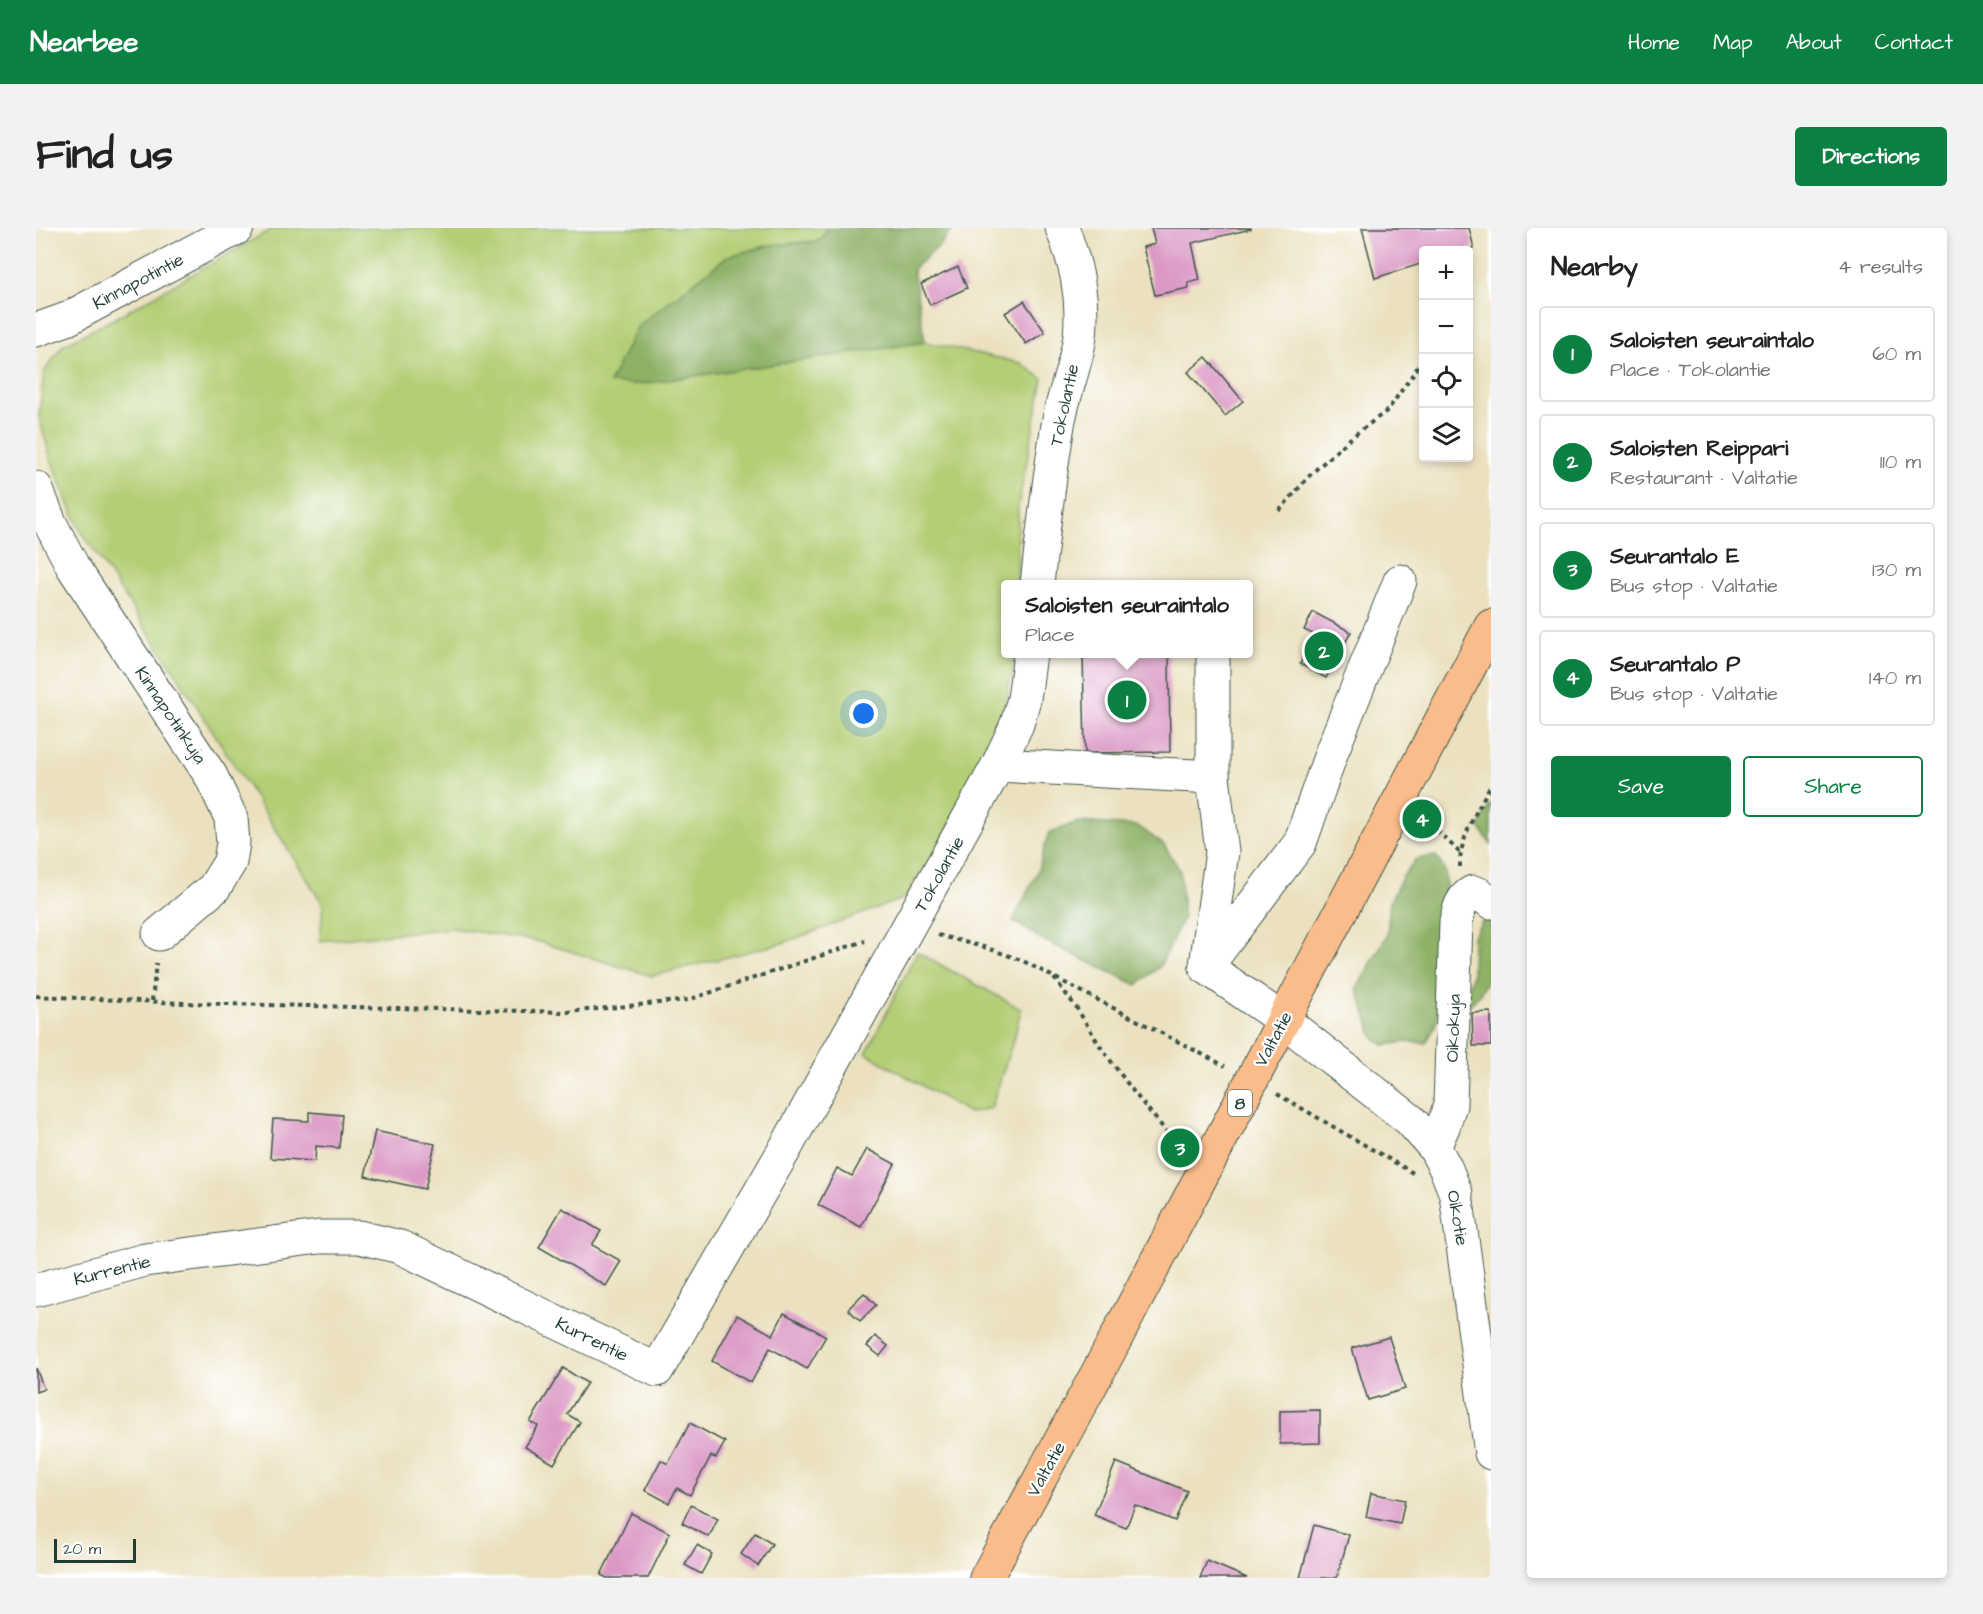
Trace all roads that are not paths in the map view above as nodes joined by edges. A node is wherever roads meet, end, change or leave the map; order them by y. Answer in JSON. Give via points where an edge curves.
{"nodes":[{"id":1,"x":237,"y":228,"type":"edge"},
{"id":2,"x":1062,"y":228,"type":"edge"},
{"id":3,"x":36,"y":330,"type":"edge"},
{"id":4,"x":36,"y":488,"type":"edge"},
{"id":5,"x":1038,"y":580,"type":"edge"},
{"id":6,"x":1400,"y":581,"type":"dead end"},
{"id":7,"x":1491,"y":626,"type":"edge"},
{"id":8,"x":1029,"y":658,"type":"edge"},
{"id":9,"x":1213,"y":658,"type":"edge"},
{"id":10,"x":998,"y":765,"type":"junction"},
{"id":11,"x":1213,"y":777,"type":"junction"},
{"id":12,"x":1475,"y":904,"type":"edge"},
{"id":13,"x":910,"y":927,"type":"joint"},
{"id":14,"x":159,"y":934,"type":"road end"},
{"id":15,"x":1206,"y":967,"type":"junction"},
{"id":16,"x":1283,"y":1020,"type":"junction"},
{"id":17,"x":1434,"y":1147,"type":"junction"},
{"id":18,"x":36,"y":1290,"type":"edge"},
{"id":19,"x":1491,"y":1453,"type":"edge"},
{"id":20,"x":986,"y":1578,"type":"edge"}],
"edges":[{"from":1,"to":3,"type":"street","name":"Kinnapotintie","via":[[67,319]]},
{"from":2,"to":5,"type":"street","name":"Tokolantie","via":[[1078,279],[1080,337],[1059,422]]},
{"from":4,"to":14,"type":"street","name":"Kinnapotinkuja","via":[[73,567],[212,776],[231,818],[230,862],[214,888]]},
{"from":6,"to":15,"type":"street","via":[[1300,843]]},
{"from":7,"to":16,"type":"highway","name":"Valtatie","number":"8"},
{"from":8,"to":10,"type":"street","name":"Tokolantie","via":[[1017,724]]},
{"from":9,"to":11,"type":"street"},
{"from":10,"to":11,"type":"street"},
{"from":10,"to":13,"type":"street","name":"Tokolantie"},
{"from":11,"to":15,"type":"street","via":[[1222,852]]},
{"from":12,"to":17,"type":"street","name":"Oikokuja","via":[[1456,922],[1450,1105]]},
{"from":13,"to":18,"type":"street","name":"Kurrentie","via":[[657,1370],[400,1247],[359,1237],[319,1237],[145,1260]]},
{"from":15,"to":16,"type":"street","name":"Oikotie"},
{"from":16,"to":17,"type":"street","name":"Oikotie","via":[[1410,1120]]},
{"from":16,"to":20,"type":"highway","name":"Valtatie","number":"8","via":[[1106,1359]]},
{"from":17,"to":19,"type":"street","name":"Oikotie","via":[[1456,1194]]}]}
